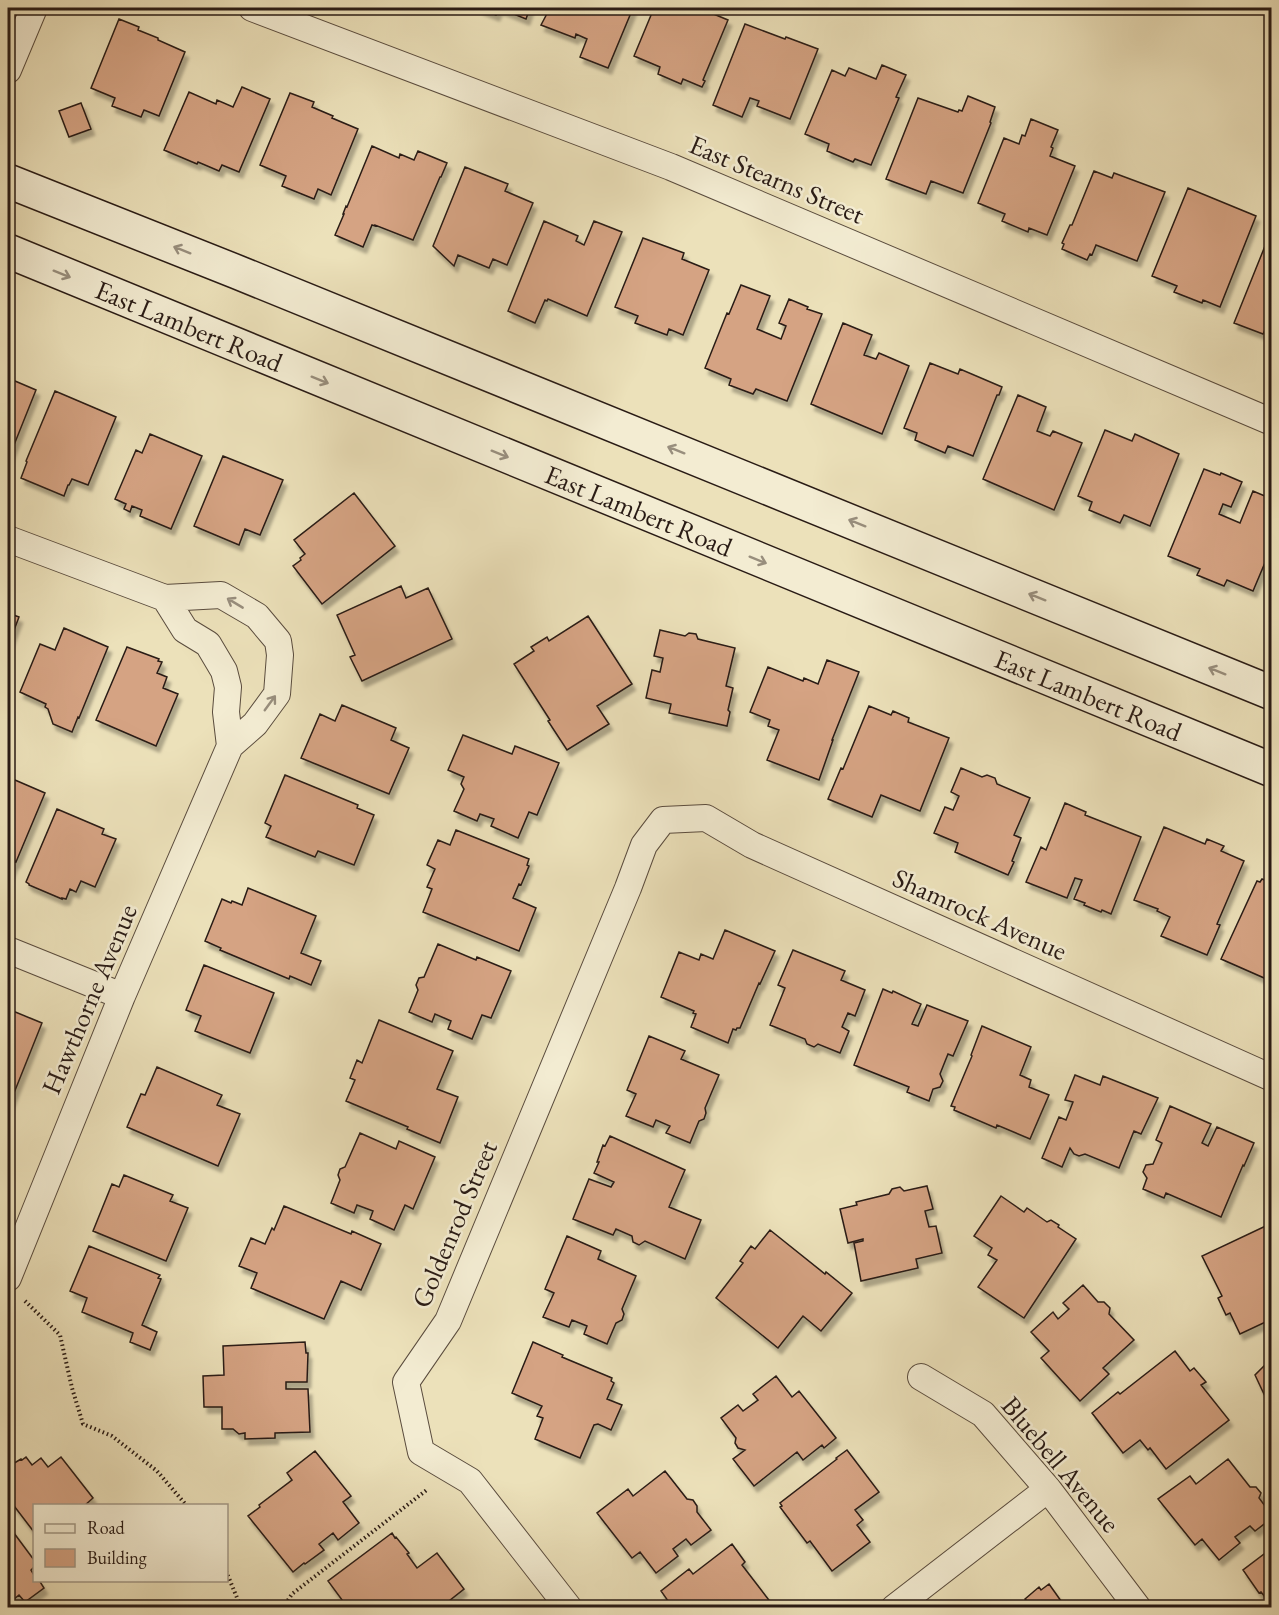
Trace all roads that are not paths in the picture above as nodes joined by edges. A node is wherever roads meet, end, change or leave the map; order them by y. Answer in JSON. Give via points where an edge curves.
{"nodes":[{"id":1,"x":34,"y":8,"type":"edge"},
{"id":2,"x":252,"y":8,"type":"edge"},
{"id":3,"x":8,"y":70,"type":"edge"},
{"id":4,"x":8,"y":181,"type":"edge"},
{"id":5,"x":8,"y":251,"type":"edge"},
{"id":6,"x":1272,"y":422,"type":"edge"},
{"id":7,"x":8,"y":539,"type":"edge"},
{"id":8,"x":165,"y":598,"type":"junction"},
{"id":9,"x":1272,"y":693,"type":"edge"},
{"id":10,"x":230,"y":746,"type":"junction"},
{"id":11,"x":1272,"y":770,"type":"edge"},
{"id":12,"x":663,"y":820,"type":"joint"},
{"id":13,"x":8,"y":950,"type":"edge"},
{"id":14,"x":122,"y":996,"type":"junction"},
{"id":15,"x":1272,"y":1078,"type":"edge"},
{"id":16,"x":8,"y":1278,"type":"edge"},
{"id":17,"x":921,"y":1377,"type":"dead end"},
{"id":18,"x":1048,"y":1489,"type":"junction"},
{"id":19,"x":569,"y":1608,"type":"edge"},
{"id":20,"x":894,"y":1608,"type":"edge"},
{"id":21,"x":1138,"y":1608,"type":"edge"}],
"edges":[{"from":1,"to":3,"type":"street"},
{"from":2,"to":6,"type":"street","name":"East Stearns Street","via":[[671,167]]},
{"from":9,"to":4,"type":"main road","one_way":true},
{"from":5,"to":11,"type":"main road","name":"East Lambert Road","one_way":true},
{"from":7,"to":8,"type":"street"},
{"from":8,"to":10,"type":"street","via":[[185,630],[208,644],[224,671]]},
{"from":10,"to":8,"type":"street","name":"Hawthorne Avenue","one_way":true,"via":[[255,724],[276,694],[278,641],[256,616],[221,595]]},
{"from":10,"to":14,"type":"street","name":"Hawthorne Avenue"},
{"from":12,"to":15,"type":"street","name":"Shamrock Avenue","via":[[706,818],[752,845]]},
{"from":12,"to":19,"type":"street","name":"Goldenrod Street","via":[[644,845],[448,1321],[406,1382],[421,1452],[470,1481]]},
{"from":13,"to":14,"type":"street"},
{"from":14,"to":16,"type":"street","name":"Hawthorne Avenue"},
{"from":17,"to":18,"type":"street","name":"Bluebell Avenue","via":[[983,1414]]},
{"from":18,"to":20,"type":"street"},
{"from":18,"to":21,"type":"street","name":"Bluebell Avenue"}]}
